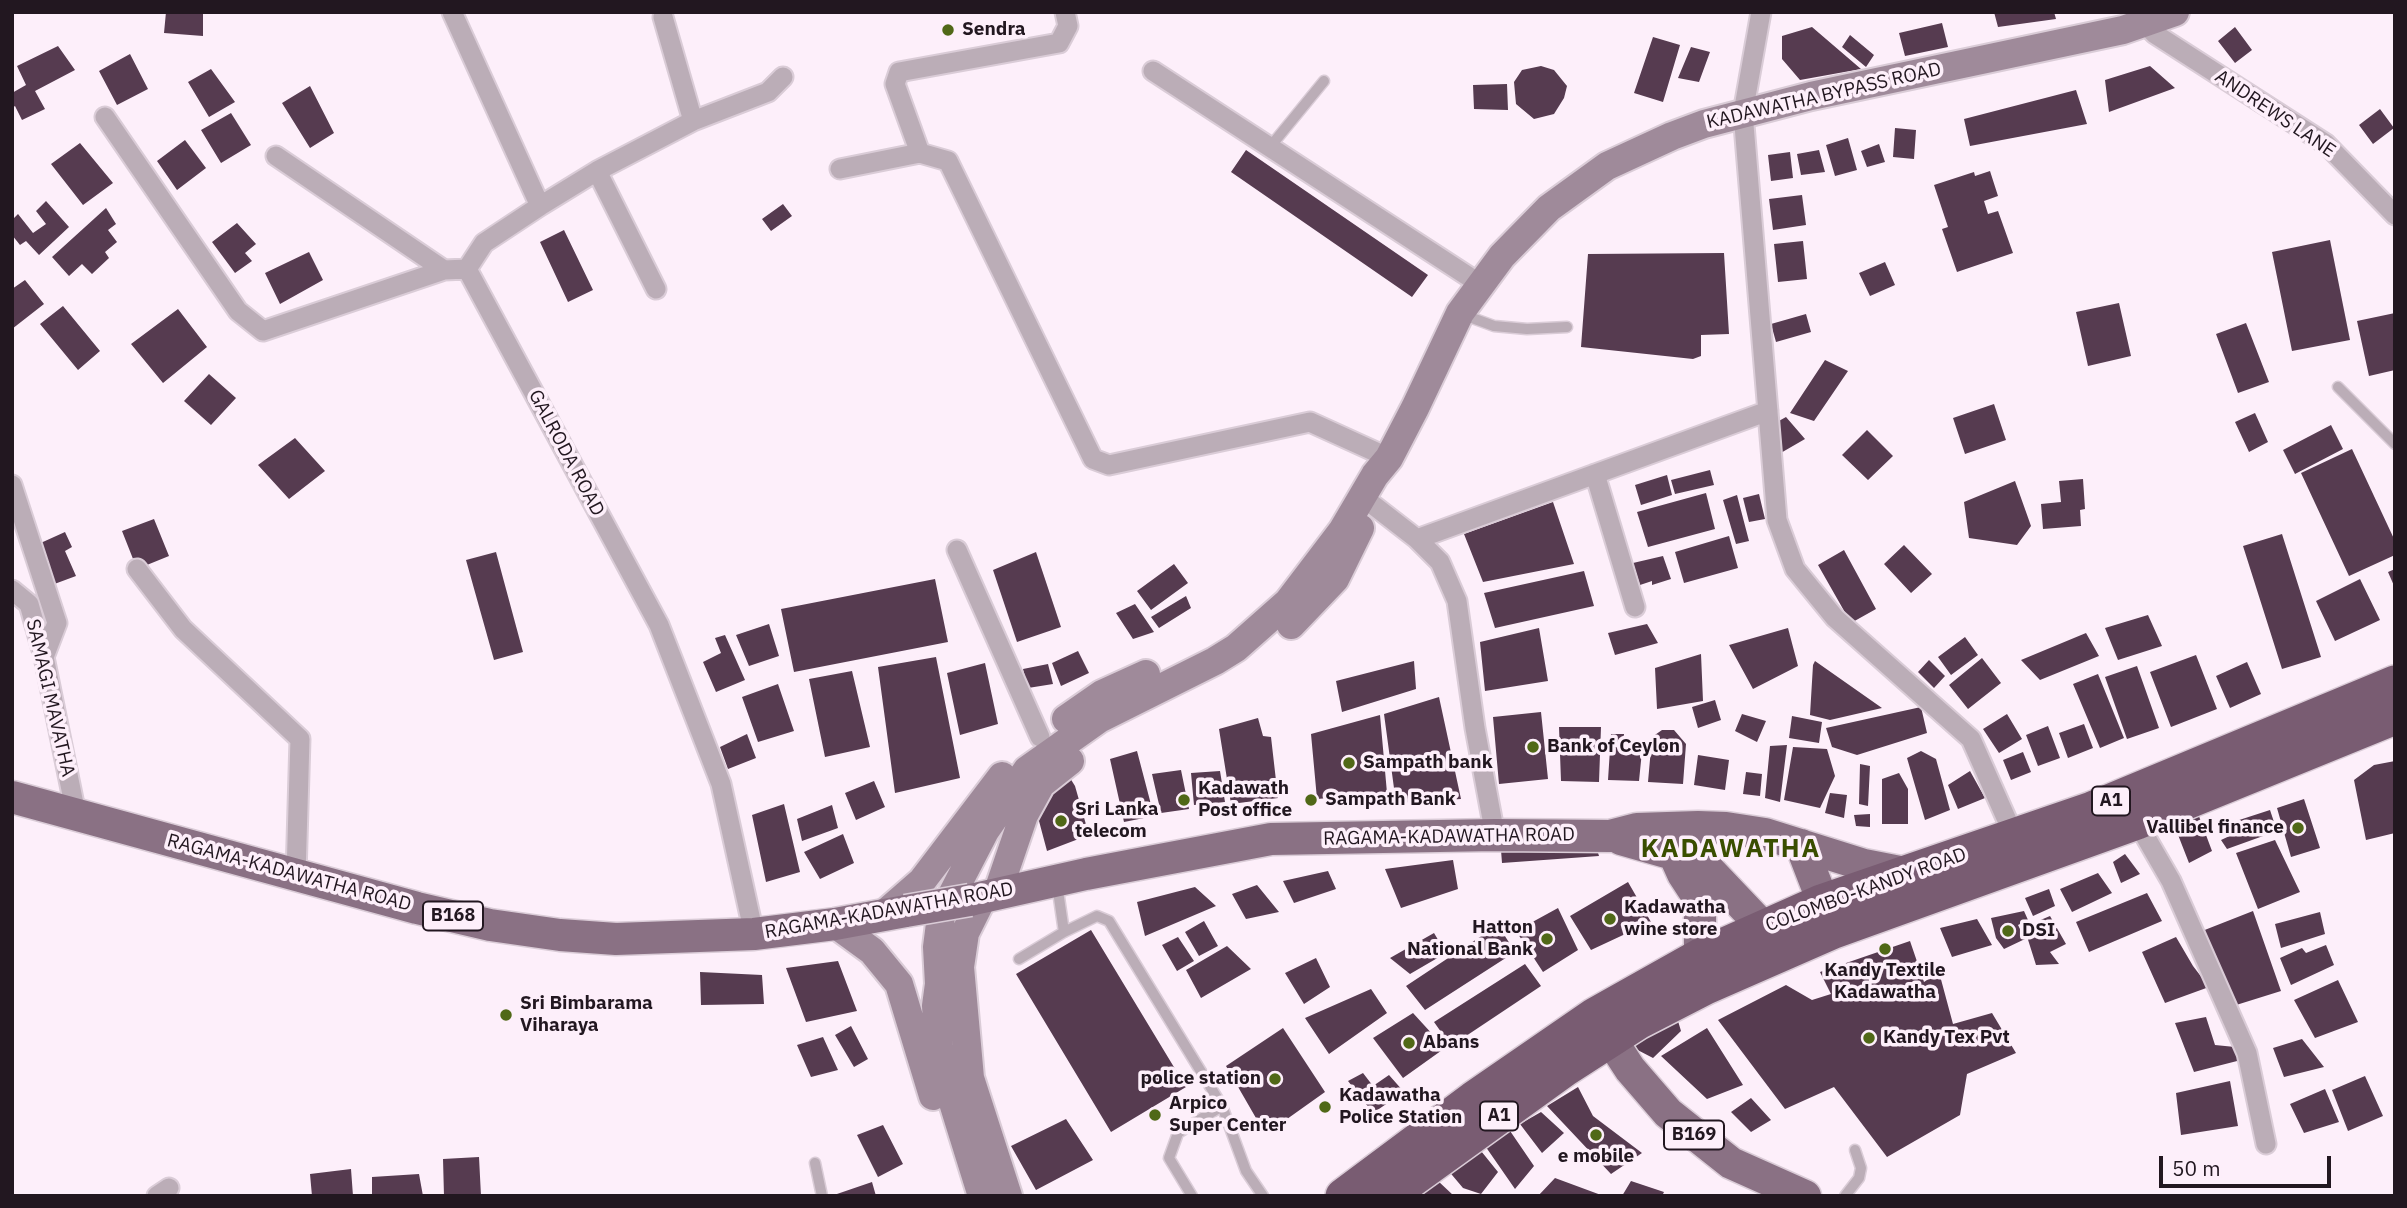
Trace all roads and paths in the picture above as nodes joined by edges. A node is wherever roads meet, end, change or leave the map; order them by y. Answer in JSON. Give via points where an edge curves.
{"nodes":[{"id":1,"x":452,"y":12,"type":"edge"},
{"id":2,"x":1065,"y":12,"type":"edge"},
{"id":3,"x":1761,"y":12,"type":"edge"},
{"id":4,"x":2175,"y":12,"type":"edge"},
{"id":5,"x":663,"y":17,"type":"dead end"},
{"id":6,"x":2143,"y":18,"type":"edge"},
{"id":7,"x":1153,"y":71,"type":"dead end"},
{"id":8,"x":782,"y":77,"type":"dead end"},
{"id":9,"x":1324,"y":81,"type":"dead end"},
{"id":10,"x":1743,"y":113,"type":"junction"},
{"id":11,"x":105,"y":117,"type":"dead end"},
{"id":12,"x":693,"y":121,"type":"junction"},
{"id":13,"x":1270,"y":147,"type":"junction"},
{"id":14,"x":920,"y":153,"type":"junction"},
{"id":15,"x":276,"y":156,"type":"dead end"},
{"id":16,"x":840,"y":169,"type":"dead end"},
{"id":17,"x":597,"y":171,"type":"junction"},
{"id":18,"x":540,"y":206,"type":"junction"},
{"id":19,"x":2395,"y":215,"type":"edge"},
{"id":20,"x":467,"y":269,"type":"junction"},
{"id":21,"x":444,"y":270,"type":"junction"},
{"id":22,"x":1480,"y":284,"type":"junction"},
{"id":23,"x":656,"y":289,"type":"dead end"},
{"id":24,"x":1460,"y":313,"type":"junction"},
{"id":25,"x":1567,"y":327,"type":"dead end"},
{"id":26,"x":2338,"y":387,"type":"dead end"},
{"id":27,"x":1768,"y":411,"type":"junction"},
{"id":28,"x":2395,"y":444,"type":"edge"},
{"id":29,"x":1595,"y":474,"type":"junction"},
{"id":30,"x":1377,"y":478,"type":"junction"},
{"id":31,"x":12,"y":485,"type":"edge"},
{"id":32,"x":1417,"y":539,"type":"junction"},
{"id":33,"x":957,"y":550,"type":"dead end"},
{"id":34,"x":137,"y":569,"type":"dead end"},
{"id":35,"x":12,"y":590,"type":"edge"},
{"id":36,"x":1634,"y":607,"type":"dead end"},
{"id":37,"x":44,"y":657,"type":"junction"},
{"id":38,"x":2395,"y":683,"type":"edge"},
{"id":39,"x":2395,"y":717,"type":"edge"},
{"id":40,"x":1040,"y":737,"type":"junction"},
{"id":41,"x":12,"y":797,"type":"edge"},
{"id":42,"x":76,"y":814,"type":"junction"},
{"id":43,"x":2137,"y":822,"type":"junction"},
{"id":44,"x":1495,"y":835,"type":"junction"},
{"id":45,"x":1610,"y":836,"type":"junction"},
{"id":46,"x":2014,"y":836,"type":"junction"},
{"id":47,"x":1801,"y":845,"type":"junction"},
{"id":48,"x":1674,"y":854,"type":"junction"},
{"id":49,"x":1905,"y":873,"type":"junction"},
{"id":50,"x":296,"y":875,"type":"junction"},
{"id":51,"x":1057,"y":880,"type":"junction"},
{"id":52,"x":983,"y":897,"type":"junction"},
{"id":53,"x":895,"y":913,"type":"junction"},
{"id":54,"x":1828,"y":917,"type":"junction"},
{"id":55,"x":835,"y":924,"type":"junction"},
{"id":56,"x":1064,"y":932,"type":"junction"},
{"id":57,"x":754,"y":934,"type":"junction"},
{"id":58,"x":1770,"y":941,"type":"junction"},
{"id":59,"x":1700,"y":956,"type":"junction"},
{"id":60,"x":1019,"y":959,"type":"dead end"},
{"id":61,"x":939,"y":984,"type":"junction"},
{"id":62,"x":1603,"y":1027,"type":"junction"},
{"id":63,"x":1222,"y":1106,"type":"junction"},
{"id":64,"x":2266,"y":1144,"type":"dead end"},
{"id":65,"x":1855,"y":1150,"type":"dead end"},
{"id":66,"x":815,"y":1163,"type":"dead end"},
{"id":67,"x":822,"y":1196,"type":"edge"},
{"id":68,"x":964,"y":1196,"type":"edge"},
{"id":69,"x":982,"y":1196,"type":"edge"},
{"id":70,"x":993,"y":1196,"type":"edge"},
{"id":71,"x":1008,"y":1196,"type":"edge"},
{"id":72,"x":1192,"y":1196,"type":"edge"},
{"id":73,"x":1263,"y":1196,"type":"edge"},
{"id":74,"x":1343,"y":1196,"type":"edge"},
{"id":75,"x":1389,"y":1196,"type":"edge"},
{"id":76,"x":1805,"y":1196,"type":"edge"},
{"id":77,"x":1846,"y":1196,"type":"edge"}],
"edges":[{"from":1,"to":18,"type":"street"},
{"from":2,"to":14,"type":"street","via":[[1068,26],[1059,43],[899,72],[895,84]]},
{"from":3,"to":10,"type":"street"},
{"from":4,"to":6,"type":"street","name":"KADAWATHA BYPASS ROAD"},
{"from":5,"to":12,"type":"street"},
{"from":6,"to":10,"type":"street","name":"KADAWATHA BYPASS ROAD"},
{"from":6,"to":19,"type":"street","name":"ANDREWS LANE","via":[[2155,34],[2326,144]]},
{"from":7,"to":13,"type":"street"},
{"from":8,"to":12,"type":"street","via":[[768,92]]},
{"from":9,"to":13,"type":"lane"},
{"from":10,"to":22,"type":"street","name":"KADAWATHA BYPASS ROAD","via":[[1672,136],[1607,166],[1549,208]]},
{"from":10,"to":27,"type":"street"},
{"from":11,"to":21,"type":"street","via":[[238,311],[263,331]]},
{"from":12,"to":17,"type":"street"},
{"from":13,"to":22,"type":"street"},
{"from":14,"to":16,"type":"street"},
{"from":14,"to":30,"type":"street","via":[[948,161],[1093,459],[1109,465],[1310,422]]},
{"from":15,"to":21,"type":"street"},
{"from":17,"to":18,"type":"street"},
{"from":17,"to":23,"type":"street"},
{"from":18,"to":20,"type":"street","via":[[484,243]]},
{"from":20,"to":21,"type":"street"},
{"from":20,"to":57,"type":"street","name":"GALRODA ROAD","via":[[659,625],[721,784]]},
{"from":22,"to":24,"type":"street","name":"KADAWATHA BYPASS ROAD"},
{"from":24,"to":25,"type":"lane","via":[[1494,326]]},
{"from":24,"to":30,"type":"street","name":"KADAWATHA BYPASS ROAD"},
{"from":26,"to":28,"type":"lane"},
{"from":27,"to":29,"type":"street"},
{"from":27,"to":46,"type":"street","via":[[1777,520],[1795,569],[1835,618],[1971,739]]},
{"from":29,"to":32,"type":"street"},
{"from":29,"to":36,"type":"street"},
{"from":30,"to":32,"type":"street"},
{"from":30,"to":40,"type":"street","via":[[1295,572],[1246,617],[1201,648],[1102,694]]},
{"from":30,"to":52,"type":"street","via":[[1366,514],[1335,579],[1276,641],[1220,680],[1101,736],[1041,784]]},
{"from":30,"to":61,"type":"street","name":"KADAWATHA BYPASS ROAD","via":[[1318,566],[1264,626],[1215,661],[1099,719],[1027,770],[985,831],[941,916]]},
{"from":31,"to":37,"type":"street","via":[[57,622]]},
{"from":32,"to":44,"type":"street","via":[[1440,562],[1457,601]]},
{"from":33,"to":40,"type":"street"},
{"from":34,"to":50,"type":"street","via":[[183,629],[300,739]]},
{"from":35,"to":37,"type":"street","name":"SAMAGI MAVATHA","via":[[29,604]]},
{"from":37,"to":42,"type":"street","name":"SAMAGI MAVATHA"},
{"from":38,"to":46,"type":"highway","name":"COLOMBO-KANDY ROAD","number":"A1","via":[[2092,809]]},
{"from":39,"to":43,"type":"highway","name":"COLOMBO-KANDY ROAD","number":"A1"},
{"from":40,"to":53,"type":"street","via":[[998,780]]},
{"from":41,"to":42,"type":"main road","name":"RAGAMA-KADAWATHA ROAD","number":"B168"},
{"from":42,"to":50,"type":"main road","name":"RAGAMA-KADAWATHA ROAD","number":"B168"},
{"from":43,"to":54,"type":"highway","name":"COLOMBO-KANDY ROAD","number":"A1"},
{"from":43,"to":64,"type":"street","via":[[2171,881],[2247,1053]]},
{"from":44,"to":45,"type":"main road","name":"RAGAMA-KADAWATHA ROAD","number":"B168"},
{"from":44,"to":51,"type":"main road","name":"RAGAMA-KADAWATHA ROAD","number":"B168","via":[[1271,839]]},
{"from":45,"to":47,"type":"main road","number":"B168","via":[[1637,829],[1726,828]]},
{"from":45,"to":48,"type":"main road","number":"B168"},
{"from":46,"to":49,"type":"highway","name":"COLOMBO-KANDY ROAD","number":"A1"},
{"from":47,"to":49,"type":"main road","number":"B168"},
{"from":47,"to":54,"type":"main road"},
{"from":48,"to":58,"type":"main road","number":"B168","via":[[1705,866],[1735,895]]},
{"from":48,"to":59,"type":"main road","via":[[1700,900]]},
{"from":49,"to":54,"type":"highway","name":"COLOMBO-KANDY ROAD","number":"A1"},
{"from":50,"to":57,"type":"main road","name":"RAGAMA-KADAWATHA ROAD","number":"B168","via":[[490,925],[560,935],[616,939]]},
{"from":51,"to":52,"type":"main road","name":"RAGAMA-KADAWATHA ROAD","number":"B168"},
{"from":51,"to":56,"type":"lane"},
{"from":52,"to":53,"type":"main road","name":"RAGAMA-KADAWATHA ROAD","number":"B168","bridge":true},
{"from":52,"to":71,"type":"street","via":[[965,933],[960,967],[970,1078]]},
{"from":53,"to":55,"type":"main road","name":"RAGAMA-KADAWATHA ROAD","number":"B168"},
{"from":54,"to":58,"type":"highway","name":"COLOMBO-KANDY ROAD","number":"A1"},
{"from":55,"to":57,"type":"main road","name":"RAGAMA-KADAWATHA ROAD","number":"B168"},
{"from":55,"to":68,"type":"street","via":[[872,951],[898,984]]},
{"from":56,"to":60,"type":"lane"},
{"from":56,"to":63,"type":"lane","via":[[1097,916],[1109,920]]},
{"from":58,"to":59,"type":"highway","name":"COLOMBO-KANDY ROAD","number":"A1"},
{"from":58,"to":62,"type":"highway","name":"COLOMBO-KANDY ROAD","number":"A1","via":[[1706,987],[1638,1022]]},
{"from":59,"to":62,"type":"highway","name":"COLOMBO-KANDY ROAD","number":"A1"},
{"from":61,"to":69,"type":"street","name":"KADAWATHA BYPASS ROAD","via":[[939,1047]]},
{"from":61,"to":70,"type":"street","name":"KADAWATHA BYPASS ROAD","via":[[957,1079]]},
{"from":62,"to":74,"type":"highway","name":"COLOMBO-KANDY ROAD","number":"A1","via":[[1473,1099]]},
{"from":62,"to":75,"type":"highway","name":"COLOMBO-KANDY ROAD","number":"A1","via":[[1491,1122]]},
{"from":62,"to":76,"type":"main road","number":"B169","via":[[1647,1091],[1701,1141],[1731,1163]]},
{"from":63,"to":72,"type":"lane","via":[[1178,1133],[1169,1158]]},
{"from":63,"to":73,"type":"lane","via":[[1246,1171]]},
{"from":65,"to":77,"type":"lane","via":[[1861,1168]]},
{"from":66,"to":67,"type":"lane"}]}
